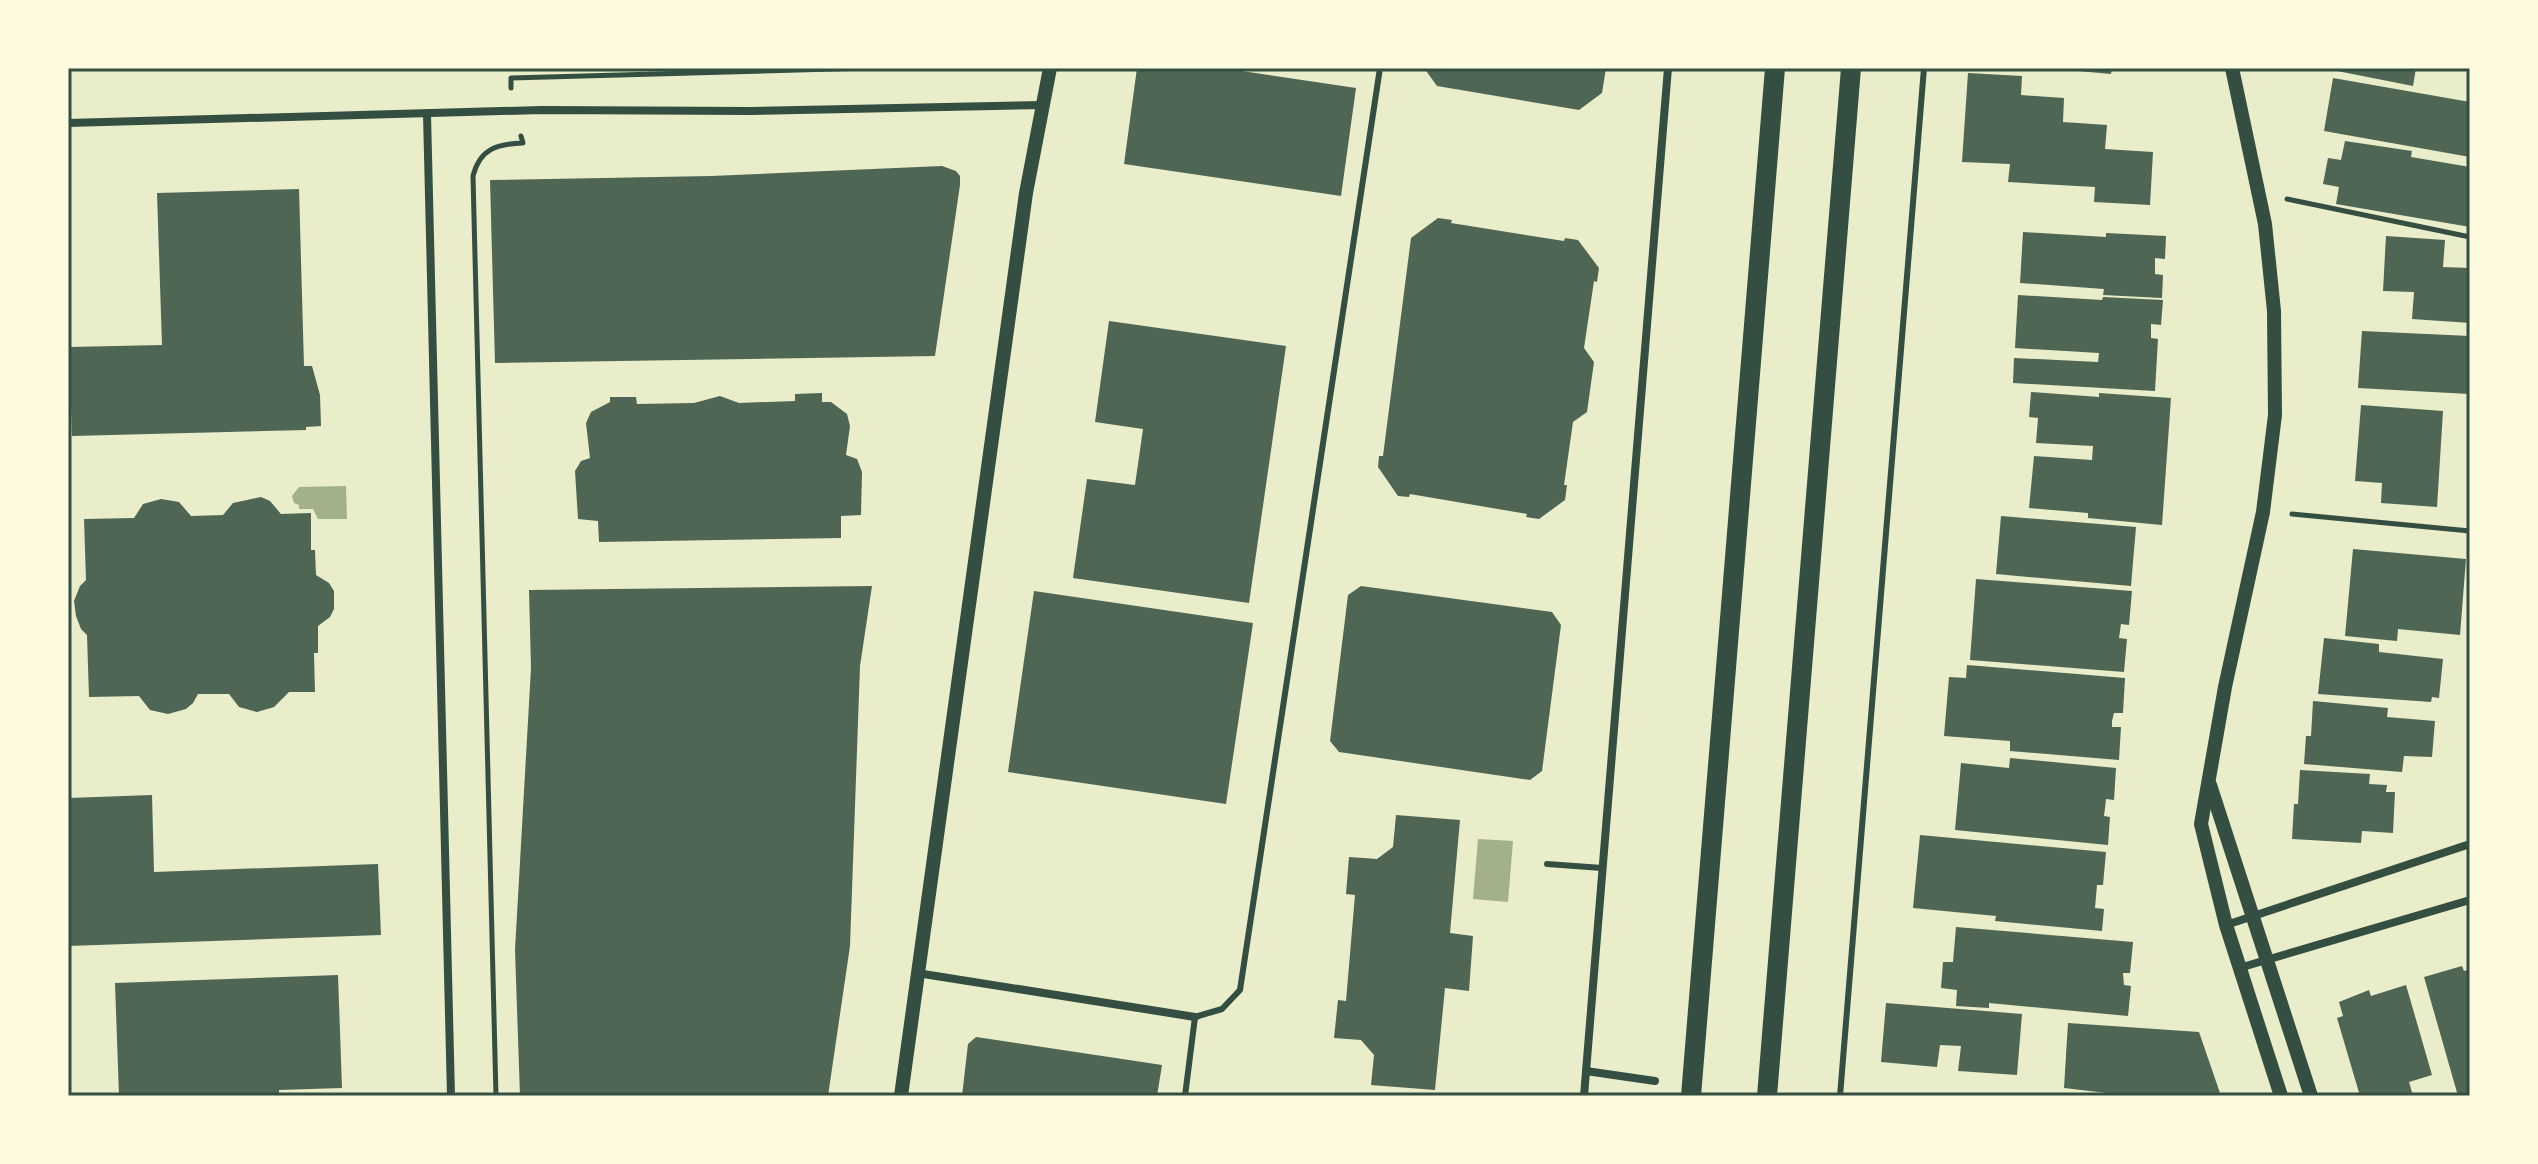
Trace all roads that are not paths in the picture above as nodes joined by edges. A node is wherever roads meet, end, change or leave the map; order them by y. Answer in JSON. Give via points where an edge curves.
{"nodes":[{"id":1,"x":1050,"y":68,"type":"edge"},
{"id":2,"x":1380,"y":68,"type":"edge"},
{"id":3,"x":1668,"y":68,"type":"edge"},
{"id":4,"x":1775,"y":68,"type":"edge"},
{"id":5,"x":1851,"y":68,"type":"edge"},
{"id":6,"x":1924,"y":68,"type":"edge"},
{"id":7,"x":2232,"y":68,"type":"edge"},
{"id":8,"x":1044,"y":105,"type":"junction"},
{"id":9,"x":427,"y":114,"type":"junction"},
{"id":10,"x":68,"y":123,"type":"edge"},
{"id":11,"x":2209,"y":780,"type":"junction"},
{"id":12,"x":2470,"y":844,"type":"edge"},
{"id":13,"x":1547,"y":864,"type":"dead end"},
{"id":14,"x":1602,"y":868,"type":"junction"},
{"id":15,"x":2470,"y":900,"type":"edge"},
{"id":16,"x":2253,"y":916,"type":"junction"},
{"id":17,"x":2226,"y":925,"type":"junction"},
{"id":18,"x":2266,"y":960,"type":"junction"},
{"id":19,"x":2239,"y":968,"type":"junction"},
{"id":20,"x":917,"y":973,"type":"junction"},
{"id":21,"x":1195,"y":1017,"type":"junction"},
{"id":22,"x":1586,"y":1071,"type":"junction"},
{"id":23,"x":1655,"y":1081,"type":"dead end"},
{"id":24,"x":451,"y":1096,"type":"edge"},
{"id":25,"x":901,"y":1096,"type":"edge"},
{"id":26,"x":1185,"y":1096,"type":"edge"},
{"id":27,"x":1584,"y":1096,"type":"edge"},
{"id":28,"x":1691,"y":1096,"type":"edge"},
{"id":29,"x":1767,"y":1096,"type":"edge"},
{"id":30,"x":1840,"y":1096,"type":"edge"},
{"id":31,"x":2281,"y":1096,"type":"edge"},
{"id":32,"x":2311,"y":1096,"type":"edge"}],
"edges":[{"from":1,"to":8,"type":"street"},
{"from":2,"to":21,"type":"lane","via":[[1240,990],[1222,1009]]},
{"from":3,"to":14,"type":"street"},
{"from":4,"to":28,"type":"main road"},
{"from":5,"to":29,"type":"main road"},
{"from":6,"to":30,"type":"lane"},
{"from":7,"to":11,"type":"street","via":[[2265,224],[2274,311],[2275,415],[2263,512]]},
{"from":8,"to":9,"type":"street"},
{"from":8,"to":20,"type":"street","via":[[1026,193]]},
{"from":9,"to":10,"type":"street"},
{"from":9,"to":24,"type":"street"},
{"from":11,"to":16,"type":"street"},
{"from":11,"to":17,"type":"street","via":[[2201,824]]},
{"from":12,"to":16,"type":"street"},
{"from":13,"to":14,"type":"lane"},
{"from":14,"to":22,"type":"street"},
{"from":15,"to":18,"type":"street"},
{"from":16,"to":17,"type":"street"},
{"from":16,"to":18,"type":"street"},
{"from":17,"to":19,"type":"street"},
{"from":18,"to":19,"type":"street"},
{"from":18,"to":32,"type":"street"},
{"from":19,"to":31,"type":"street"},
{"from":20,"to":21,"type":"street"},
{"from":20,"to":25,"type":"street"},
{"from":21,"to":26,"type":"lane"},
{"from":22,"to":23,"type":"street"},
{"from":22,"to":27,"type":"street"}]}
